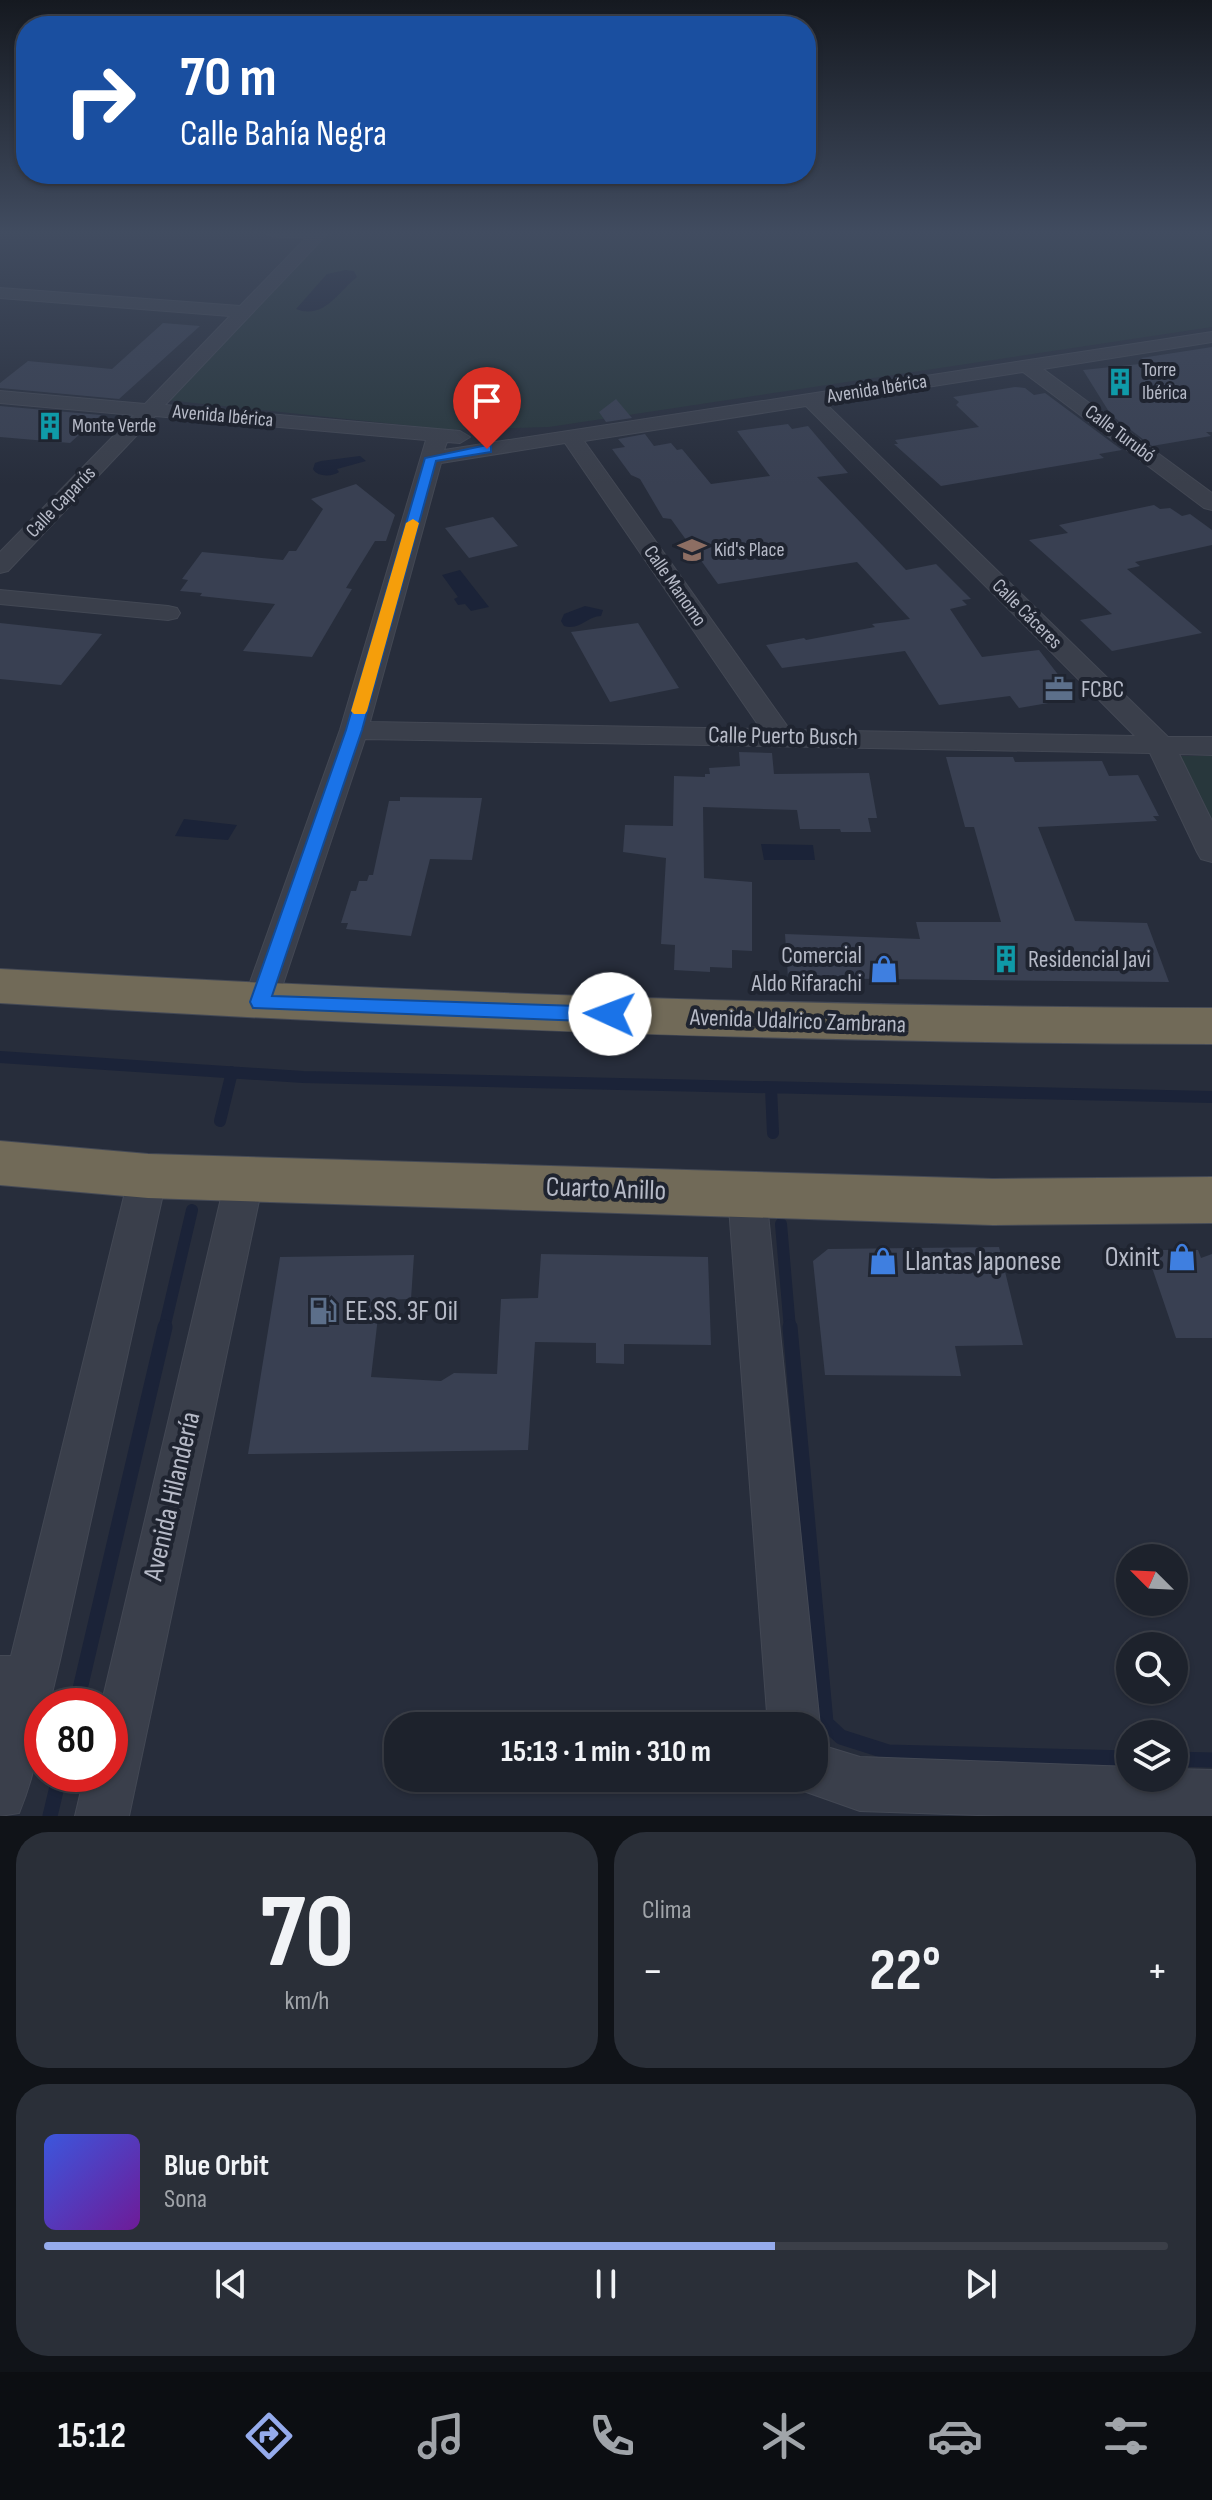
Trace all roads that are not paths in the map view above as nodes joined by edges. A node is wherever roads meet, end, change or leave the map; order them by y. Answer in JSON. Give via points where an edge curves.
{"nodes":[{"id":1,"x":241,"y":316,"type":"edge"},
{"id":2,"x":1212,"y":337,"type":"edge"},
{"id":3,"x":1027,"y":366,"type":"junction"},
{"id":4,"x":0,"y":397,"type":"edge"},
{"id":5,"x":810,"y":399,"type":"junction"},
{"id":6,"x":149,"y":409,"type":"junction"},
{"id":7,"x":570,"y":436,"type":"junction"},
{"id":8,"x":434,"y":447,"type":"junction"},
{"id":9,"x":1212,"y":503,"type":"edge"},
{"id":10,"x":0,"y":534,"type":"edge"},
{"id":11,"x":28,"y":537,"type":"junction"},
{"id":12,"x":0,"y":566,"type":"edge"},
{"id":13,"x":0,"y":597,"type":"edge"},
{"id":14,"x":168,"y":613,"type":"dead end"},
{"id":15,"x":354,"y":730,"type":"junction"},
{"id":16,"x":780,"y":736,"type":"junction"},
{"id":17,"x":1161,"y":746,"type":"junction"},
{"id":18,"x":1212,"y":746,"type":"edge"},
{"id":19,"x":1212,"y":852,"type":"edge"},
{"id":20,"x":0,"y":986,"type":"edge"},
{"id":21,"x":260,"y":1002,"type":"junction"},
{"id":22,"x":1212,"y":1026,"type":"edge"},
{"id":23,"x":0,"y":1163,"type":"edge"},
{"id":24,"x":148,"y":1176,"type":"junction"},
{"id":25,"x":245,"y":1177,"type":"junction"},
{"id":26,"x":747,"y":1194,"type":"junction"},
{"id":27,"x":1212,"y":1200,"type":"edge"},
{"id":28,"x":14,"y":1682,"type":"edge"},
{"id":29,"x":793,"y":1712,"type":"edge"},
{"id":30,"x":828,"y":1774,"type":"edge"},
{"id":31,"x":0,"y":1794,"type":"edge"},
{"id":32,"x":1212,"y":1797,"type":"edge"},
{"id":33,"x":102,"y":1816,"type":"edge"}],
"edges":[{"from":1,"to":6,"type":"street","name":"Calle Caparús"},
{"from":2,"to":3,"type":"street","name":"Avenida Ibérica"},
{"from":3,"to":5,"type":"street","name":"Avenida Ibérica"},
{"from":3,"to":9,"type":"street","name":"Calle Turubó"},
{"from":4,"to":6,"type":"street","name":"Avenida Ibérica"},
{"from":5,"to":7,"type":"street","name":"Avenida Ibérica"},
{"from":5,"to":17,"type":"street","name":"Calle Cáceres"},
{"from":6,"to":8,"type":"street","name":"Avenida Ibérica"},
{"from":6,"to":11,"type":"street","name":"Calle Caparús"},
{"from":7,"to":8,"type":"street","name":"Avenida Ibérica"},
{"from":7,"to":16,"type":"street","name":"Calle Manomo"},
{"from":8,"to":15,"type":"street"},
{"from":10,"to":11,"type":"street"},
{"from":11,"to":12,"type":"street","name":"Calle Caparús"},
{"from":13,"to":14,"type":"street"},
{"from":15,"to":16,"type":"street","name":"Calle Puerto Busch"},
{"from":15,"to":21,"type":"street"},
{"from":16,"to":17,"type":"street","name":"Calle Puerto Busch"},
{"from":17,"to":18,"type":"street","name":"Calle Puerto Busch"},
{"from":17,"to":19,"type":"street","name":"Calle Cáceres"},
{"from":20,"to":21,"type":"highway","name":"Avenida Udalrico Zambrana"},
{"from":21,"to":22,"type":"highway","name":"Avenida Udalrico Zambrana","via":[[960,1027]]},
{"from":23,"to":24,"type":"highway","name":"Cuarto Anillo"},
{"from":24,"to":25,"type":"highway","name":"Cuarto Anillo"},
{"from":24,"to":28,"type":"street"},
{"from":25,"to":26,"type":"highway","name":"Cuarto Anillo"},
{"from":25,"to":33,"type":"street","name":"Avenida Hilandería"},
{"from":26,"to":27,"type":"highway","name":"Cuarto Anillo","via":[[993,1202]]},
{"from":26,"to":29,"type":"street"},
{"from":28,"to":31,"type":"street"},
{"from":30,"to":32,"type":"street","via":[[860,1784]]}]}
